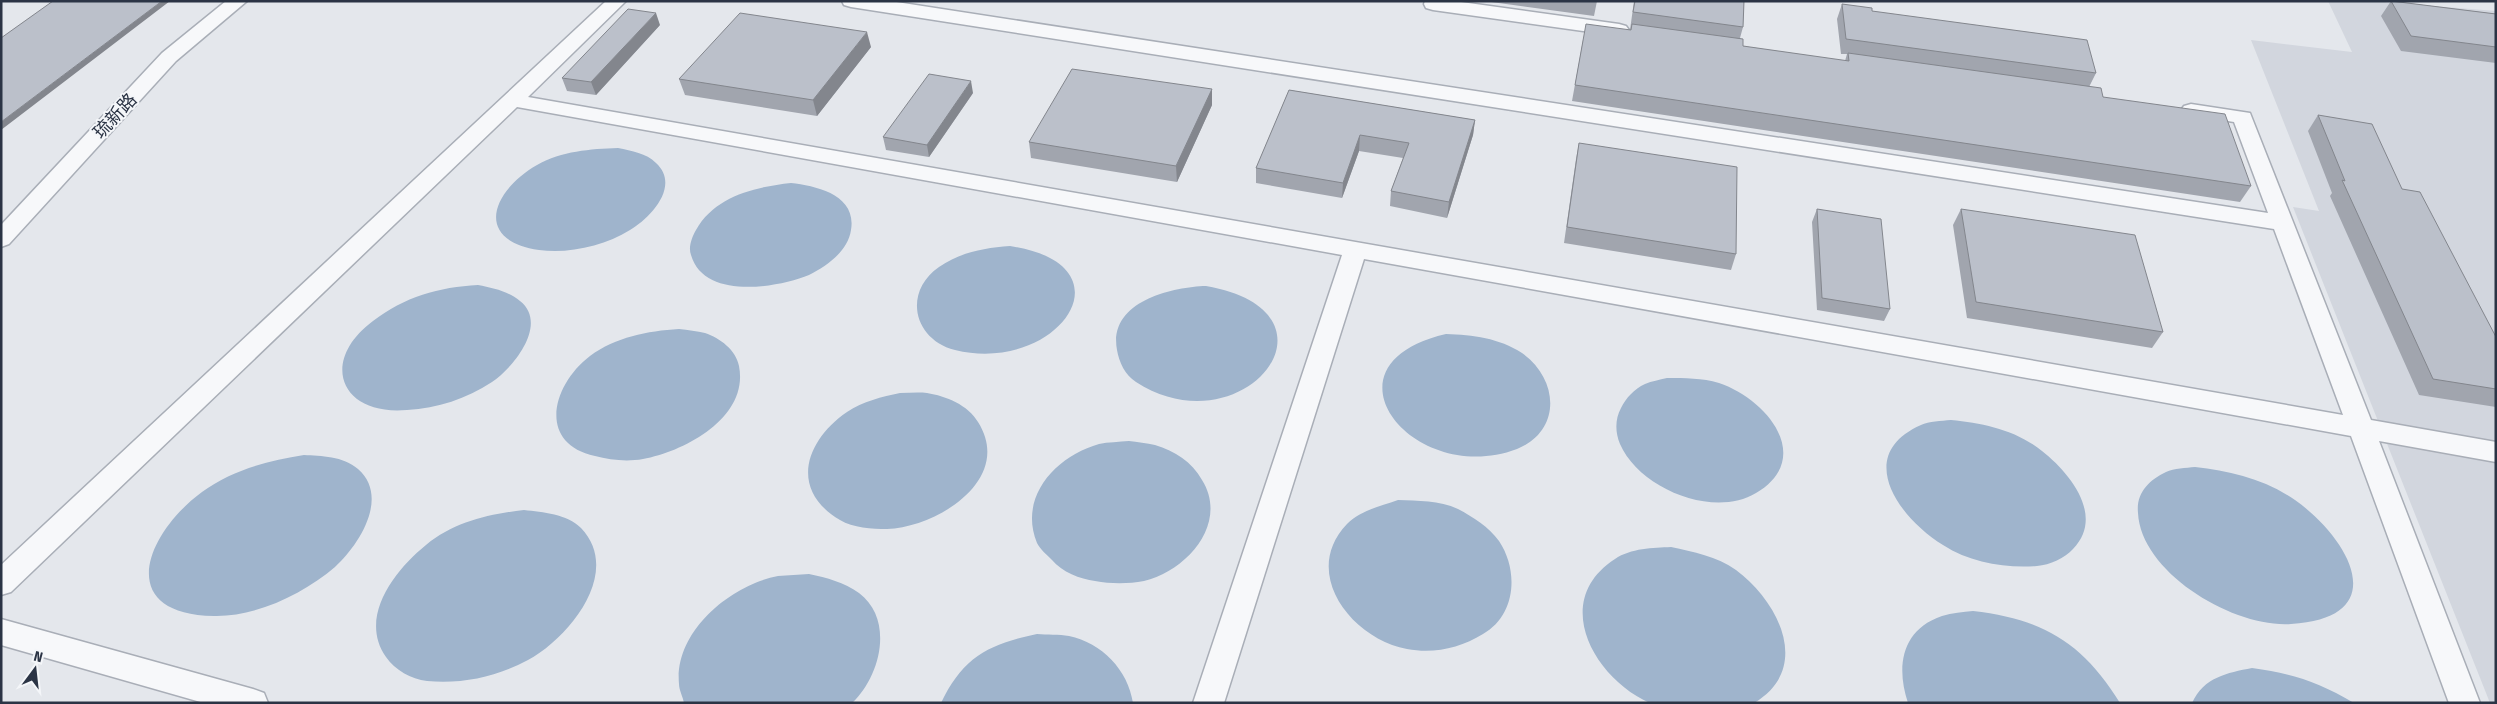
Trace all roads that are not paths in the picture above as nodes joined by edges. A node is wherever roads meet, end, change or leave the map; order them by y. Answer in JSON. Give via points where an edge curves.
{"nodes":[{"id":1,"x":238,"y":1,"type":"edge"},
{"id":2,"x":617,"y":1,"type":"edge"},
{"id":3,"x":851,"y":1,"type":"edge"},
{"id":4,"x":1433,"y":4,"type":"dead end"},
{"id":5,"x":1640,"y":33,"type":"edge"},
{"id":6,"x":511,"y":100,"type":"junction"},
{"id":7,"x":2174,"y":108,"type":"edge"},
{"id":8,"x":2284,"y":223,"type":"junction"},
{"id":9,"x":1,"y":239,"type":"edge"},
{"id":10,"x":1356,"y":249,"type":"junction"},
{"id":11,"x":2362,"y":428,"type":"junction"},
{"id":12,"x":2496,"y":452,"type":"edge"},
{"id":13,"x":1,"y":583,"type":"edge"},
{"id":14,"x":1,"y":632,"type":"edge"},
{"id":15,"x":253,"y":703,"type":"edge"},
{"id":16,"x":1208,"y":703,"type":"edge"},
{"id":17,"x":2465,"y":703,"type":"edge"}],
"edges":[{"from":1,"to":9,"type":"street","name":"琉新路","via":[[169,57]]},
{"from":2,"to":6,"type":"street"},
{"from":3,"to":8,"type":"street"},
{"from":4,"to":5,"type":"street"},
{"from":6,"to":10,"type":"street"},
{"from":6,"to":13,"type":"street"},
{"from":7,"to":8,"type":"street","via":[[2243,117]]},
{"from":8,"to":11,"type":"street"},
{"from":10,"to":11,"type":"street"},
{"from":10,"to":16,"type":"street"},
{"from":11,"to":12,"type":"street"},
{"from":11,"to":17,"type":"street"},
{"from":14,"to":15,"type":"street"}]}
